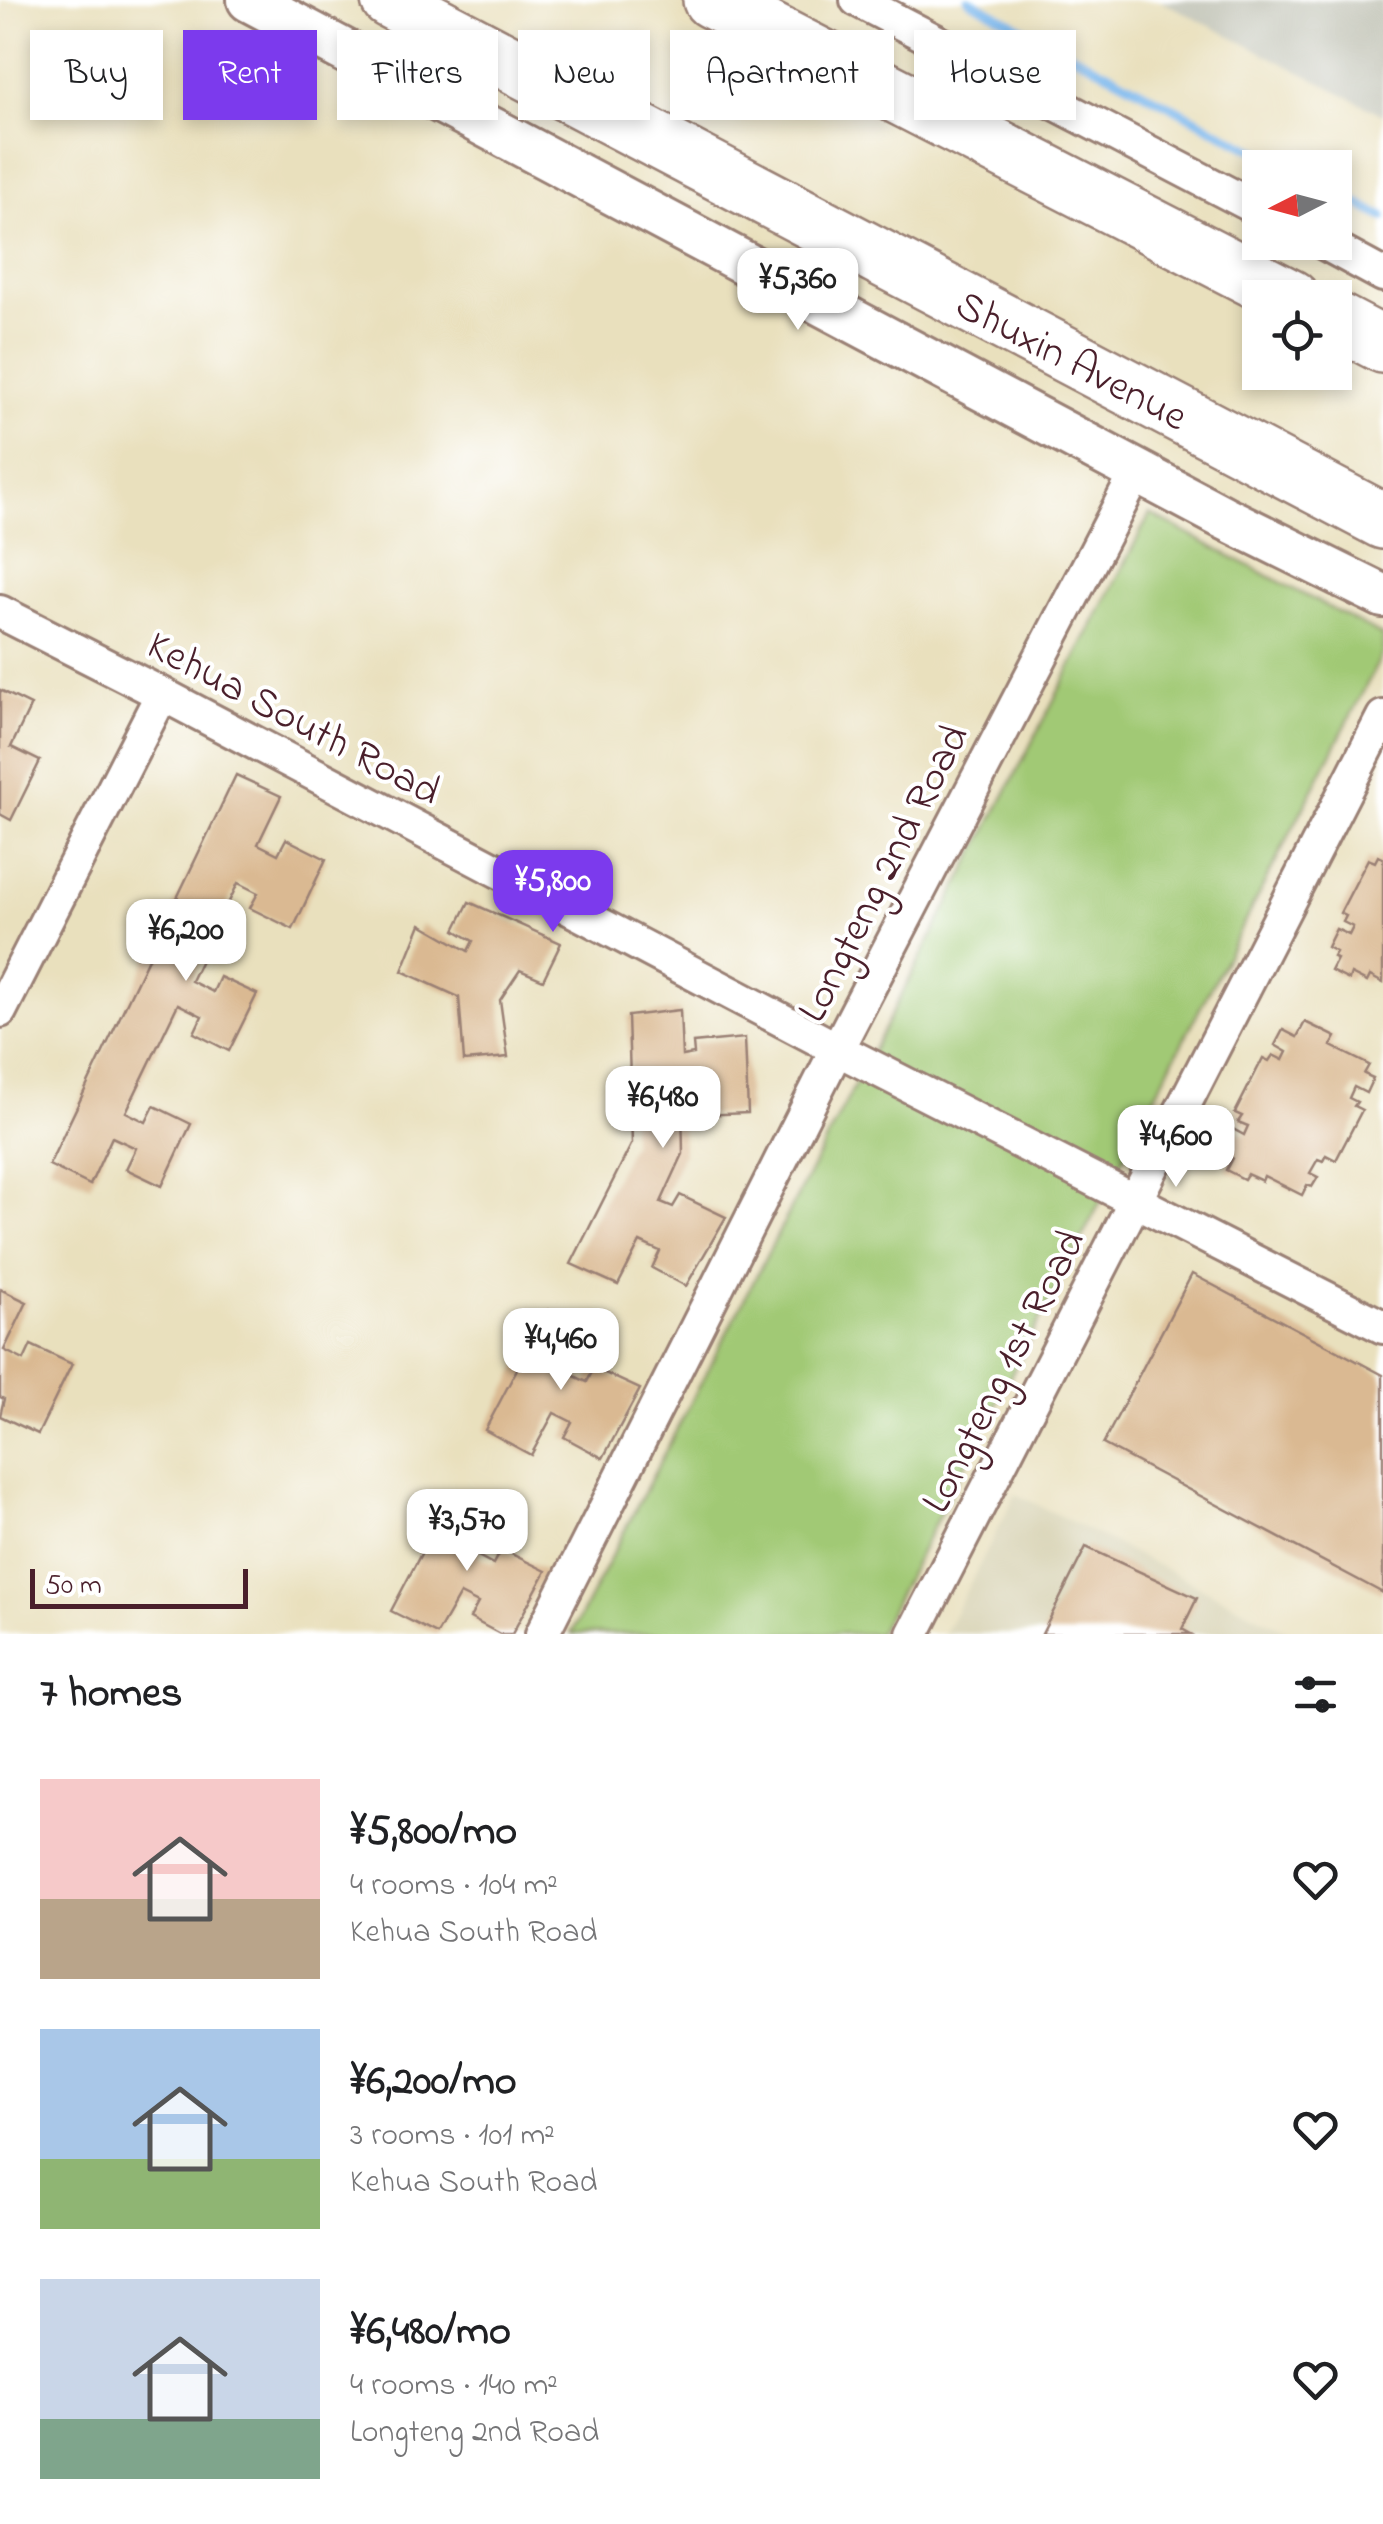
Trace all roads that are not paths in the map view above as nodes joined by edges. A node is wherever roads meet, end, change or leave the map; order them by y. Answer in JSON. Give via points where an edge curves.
{"nodes":[{"id":1,"x":248,"y":0,"type":"edge"},
{"id":2,"x":390,"y":0,"type":"edge"},
{"id":3,"x":711,"y":0,"type":"edge"},
{"id":4,"x":857,"y":0,"type":"edge"},
{"id":5,"x":1242,"y":201,"type":"edge"},
{"id":6,"x":1352,"y":258,"type":"edge"},
{"id":7,"x":1383,"y":274,"type":"edge"},
{"id":8,"x":1256,"y":280,"type":"edge"},
{"id":9,"x":1352,"y":329,"type":"edge"},
{"id":10,"x":1383,"y":345,"type":"edge"},
{"id":11,"x":1137,"y":472,"type":"junction"},
{"id":12,"x":1383,"y":522,"type":"edge"},
{"id":13,"x":1383,"y":596,"type":"edge"},
{"id":14,"x":0,"y":612,"type":"edge"},
{"id":15,"x":162,"y":694,"type":"junction"},
{"id":16,"x":1383,"y":717,"type":"edge"},
{"id":17,"x":0,"y":1012,"type":"edge"},
{"id":18,"x":837,"y":1048,"type":"junction"},
{"id":19,"x":1134,"y":1202,"type":"junction"},
{"id":20,"x":1383,"y":1327,"type":"edge"},
{"id":21,"x":542,"y":1634,"type":"edge"},
{"id":22,"x":913,"y":1634,"type":"edge"}],
"edges":[{"from":1,"to":11,"type":"street"},
{"from":2,"to":12,"type":"highway","name":"Shuxin Avenue"},
{"from":3,"to":8,"type":"highway"},
{"from":4,"to":5,"type":"street"},
{"from":6,"to":7,"type":"street"},
{"from":9,"to":10,"type":"highway"},
{"from":11,"to":13,"type":"street"},
{"from":11,"to":18,"type":"street","name":"Longteng 2nd Road"},
{"from":14,"to":15,"type":"street","name":"Kehua South Road"},
{"from":15,"to":17,"type":"street"},
{"from":15,"to":18,"type":"street","name":"Kehua South Road"},
{"from":16,"to":19,"type":"street","name":"Longteng 1st Road"},
{"from":18,"to":19,"type":"street","name":"Kehua South Road"},
{"from":18,"to":21,"type":"street","name":"Longteng 2nd Road"},
{"from":19,"to":20,"type":"street","name":"Kehua South Road"},
{"from":19,"to":22,"type":"street","name":"Longteng 1st Road"}]}
